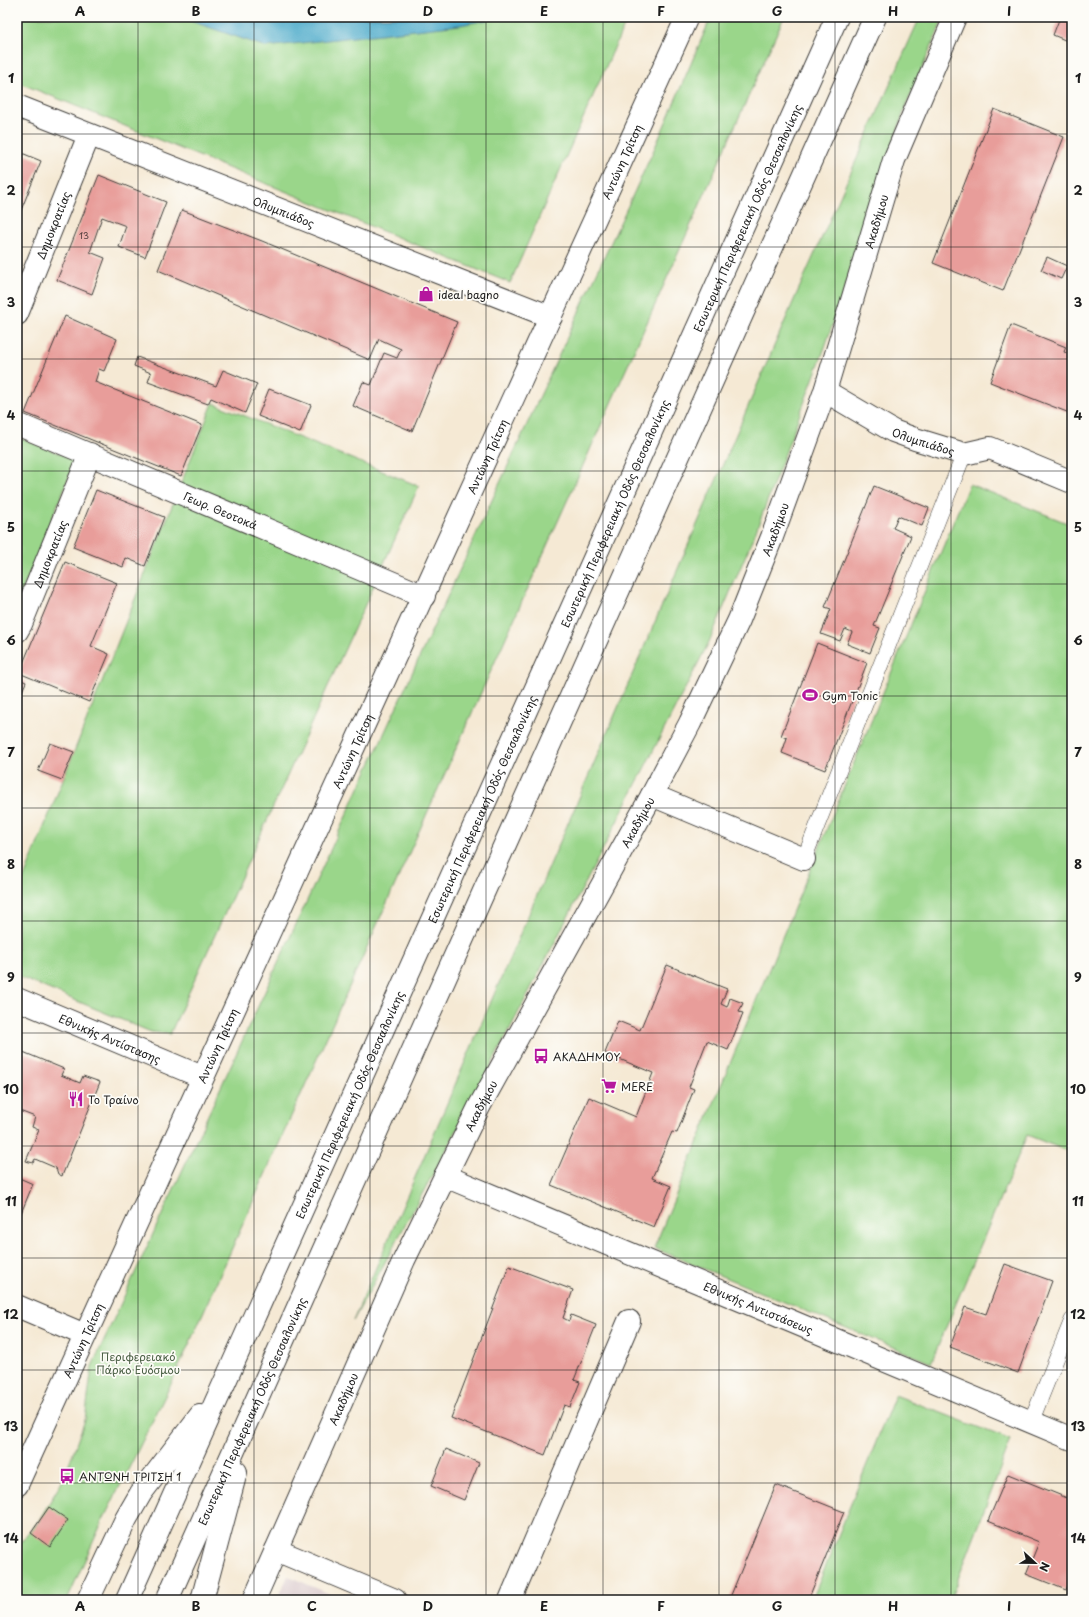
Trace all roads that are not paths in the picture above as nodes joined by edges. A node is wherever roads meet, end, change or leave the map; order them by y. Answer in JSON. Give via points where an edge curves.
{"nodes":[{"id":1,"x":687,"y":17,"type":"edge"},
{"id":2,"x":837,"y":17,"type":"edge"},
{"id":3,"x":875,"y":17,"type":"edge"},
{"id":4,"x":956,"y":17,"type":"edge"},
{"id":5,"x":17,"y":106,"type":"edge"},
{"id":6,"x":90,"y":135,"type":"junction"},
{"id":7,"x":17,"y":314,"type":"edge"},
{"id":8,"x":551,"y":317,"type":"junction"},
{"id":9,"x":826,"y":391,"type":"junction"},
{"id":10,"x":17,"y":424,"type":"edge"},
{"id":11,"x":90,"y":454,"type":"junction"},
{"id":12,"x":964,"y":454,"type":"junction"},
{"id":13,"x":1072,"y":482,"type":"edge"},
{"id":14,"x":424,"y":596,"type":"junction"},
{"id":15,"x":17,"y":631,"type":"edge"},
{"id":16,"x":652,"y":796,"type":"junction"},
{"id":17,"x":804,"y":859,"type":"joint"},
{"id":18,"x":17,"y":999,"type":"edge"},
{"id":19,"x":202,"y":1077,"type":"junction"},
{"id":20,"x":445,"y":1176,"type":"junction"},
{"id":21,"x":17,"y":1306,"type":"edge"},
{"id":22,"x":1072,"y":1320,"type":"edge"},
{"id":23,"x":629,"y":1321,"type":"dead end"},
{"id":24,"x":85,"y":1335,"type":"junction"},
{"id":25,"x":222,"y":1386,"type":"junction"},
{"id":26,"x":251,"y":1413,"type":"junction"},
{"id":27,"x":1031,"y":1422,"type":"junction"},
{"id":28,"x":1072,"y":1438,"type":"edge"},
{"id":29,"x":17,"y":1485,"type":"edge"},
{"id":30,"x":276,"y":1550,"type":"junction"},
{"id":31,"x":88,"y":1600,"type":"edge"},
{"id":32,"x":127,"y":1600,"type":"edge"},
{"id":33,"x":167,"y":1600,"type":"edge"},
{"id":34,"x":202,"y":1600,"type":"edge"},
{"id":35,"x":254,"y":1600,"type":"edge"},
{"id":36,"x":395,"y":1600,"type":"edge"},
{"id":37,"x":510,"y":1600,"type":"edge"}],
"edges":[{"from":1,"to":8,"type":"main road","name":"Αντώνη Τρίτση"},
{"from":2,"to":25,"type":"main road","name":"Εσωτερική Περιφερειακή Οδός Θεσσαλονίκης"},
{"from":3,"to":26,"type":"main road","name":"Εσωτερική Περιφερειακή Οδός Θεσσαλονίκης"},
{"from":4,"to":9,"type":"main road","name":"Ακαδήμου","via":[[894,160]]},
{"from":5,"to":6,"type":"main road","name":"Ολυμπιάδος"},
{"from":6,"to":7,"type":"main road","name":"Δημοκρατίας"},
{"from":6,"to":8,"type":"main road","name":"Ολυμπιάδος"},
{"from":8,"to":14,"type":"main road","name":"Αντώνη Τρίτση"},
{"from":9,"to":12,"type":"main road","name":"Ολυμπιάδος","via":[[892,431]]},
{"from":9,"to":16,"type":"main road","name":"Ακαδήμου","via":[[739,620]]},
{"from":10,"to":11,"type":"main road","name":"Γεωρ. Θεοτοκά"},
{"from":11,"to":14,"type":"main road","name":"Γεωρ. Θεοτοκά"},
{"from":11,"to":15,"type":"main road","name":"Δημοκρατίας"},
{"from":12,"to":13,"type":"main road","name":"Ολυμπιάδος","via":[[990,448]]},
{"from":12,"to":17,"type":"lane"},
{"from":14,"to":19,"type":"main road","name":"Αντώνη Τρίτση"},
{"from":16,"to":17,"type":"main road"},
{"from":16,"to":20,"type":"main road","name":"Ακαδήμου","via":[[479,1107]]},
{"from":18,"to":19,"type":"main road","name":"Εθνικής Αντίστασης"},
{"from":19,"to":24,"type":"main road","name":"Αντώνη Τρίτση"},
{"from":20,"to":27,"type":"main road","name":"Εθνικής Αντιστάσεως"},
{"from":20,"to":30,"type":"main road","name":"Ακαδήμου","via":[[404,1260]]},
{"from":21,"to":24,"type":"main road"},
{"from":22,"to":27,"type":"lane"},
{"from":23,"to":37,"type":"main road"},
{"from":24,"to":29,"type":"main road","name":"Αντώνη Τρίτση"},
{"from":25,"to":31,"type":"main road","via":[[141,1492]]},
{"from":25,"to":32,"type":"main road","name":"Εσωτερική Περιφερειακή Οδός Θεσσαλονίκης"},
{"from":26,"to":33,"type":"main road","name":"Εσωτερική Περιφερειακή Οδός Θεσσαλονίκης"},
{"from":26,"to":34,"type":"main road"},
{"from":27,"to":28,"type":"main road","name":"Εθνικής Αντιστάσεως"},
{"from":30,"to":35,"type":"main road","name":"Ακαδήμου"},
{"from":30,"to":36,"type":"main road"}]}
